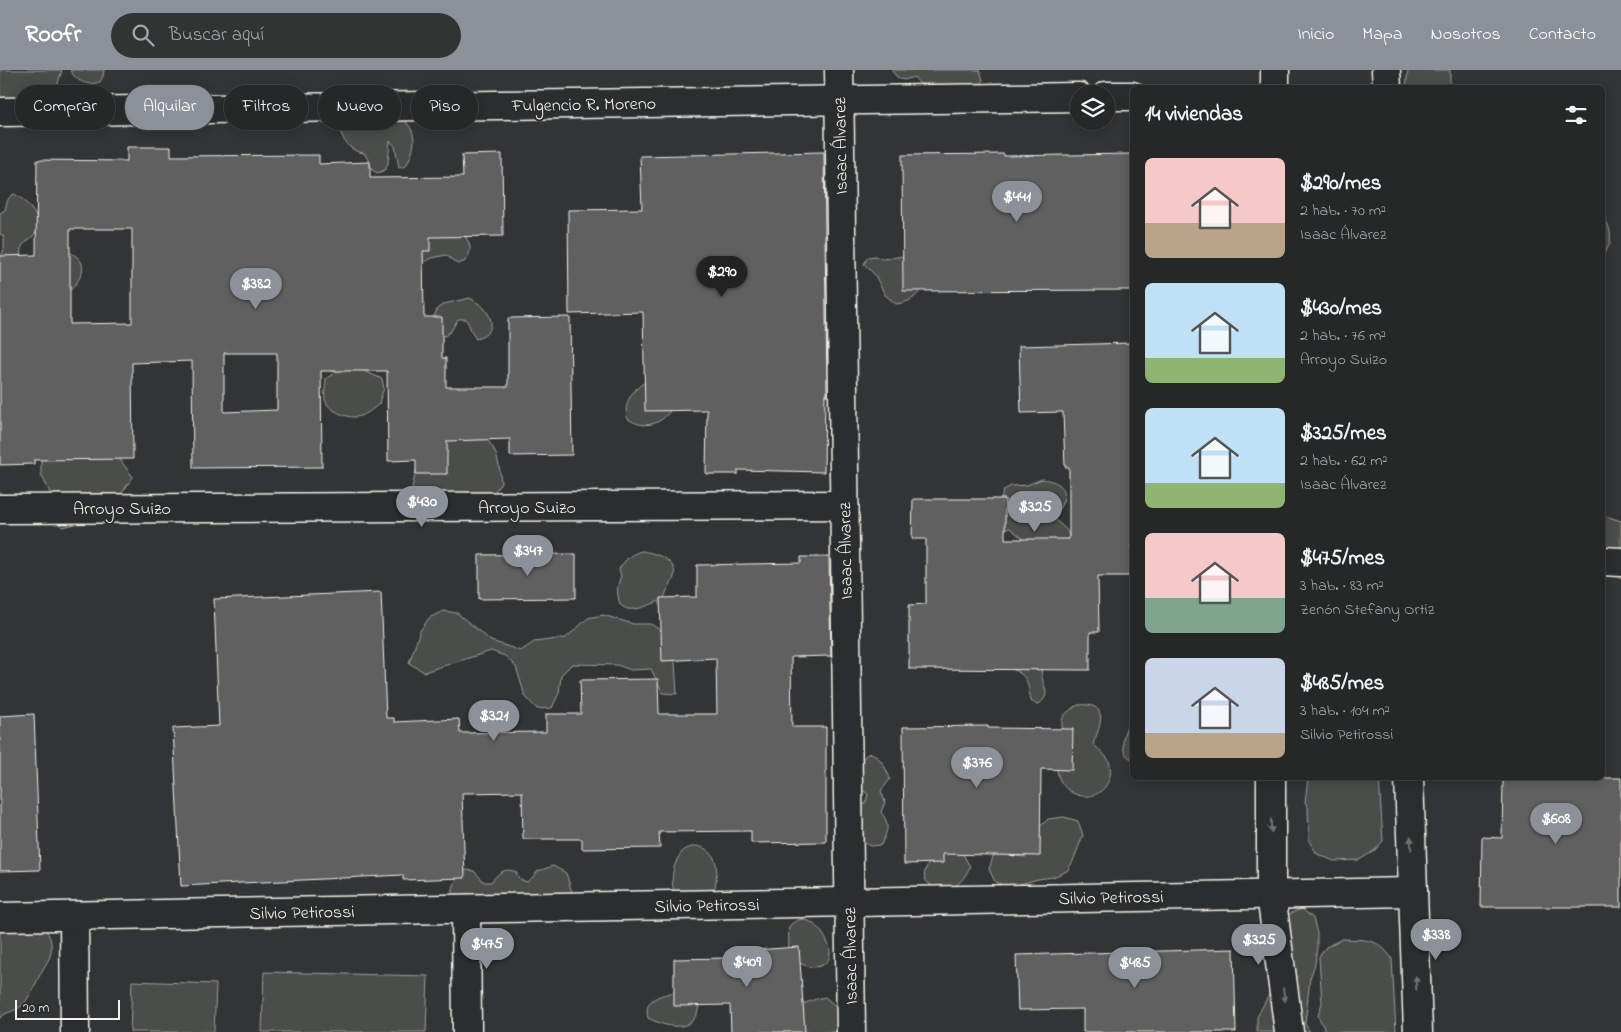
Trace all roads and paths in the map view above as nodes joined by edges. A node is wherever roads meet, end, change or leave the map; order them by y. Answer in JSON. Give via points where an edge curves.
{"nodes":[{"id":1,"x":839,"y":70,"type":"edge"},
{"id":2,"x":1275,"y":70,"type":"edge"},
{"id":3,"x":1386,"y":70,"type":"edge"},
{"id":4,"x":1275,"y":85,"type":"edge"},
{"id":5,"x":1386,"y":85,"type":"edge"},
{"id":6,"x":1115,"y":96,"type":"edge"},
{"id":7,"x":1130,"y":96,"type":"edge"},
{"id":8,"x":1070,"y":97,"type":"edge"},
{"id":9,"x":840,"y":100,"type":"junction"},
{"id":10,"x":0,"y":112,"type":"edge"},
{"id":11,"x":844,"y":505,"type":"junction"},
{"id":12,"x":0,"y":509,"type":"edge"},
{"id":13,"x":1605,"y":561,"type":"edge"},
{"id":14,"x":1621,"y":562,"type":"edge"},
{"id":15,"x":1271,"y":780,"type":"edge"},
{"id":16,"x":1409,"y":780,"type":"edge"},
{"id":17,"x":1413,"y":892,"type":"junction"},
{"id":18,"x":1271,"y":894,"type":"junction"},
{"id":19,"x":849,"y":902,"type":"junction"},
{"id":20,"x":466,"y":909,"type":"junction"},
{"id":21,"x":74,"y":916,"type":"junction"},
{"id":22,"x":0,"y":917,"type":"edge"},
{"id":23,"x":75,"y":1032,"type":"edge"},
{"id":24,"x":467,"y":1032,"type":"edge"},
{"id":25,"x":851,"y":1032,"type":"edge"},
{"id":26,"x":1290,"y":1032,"type":"edge"},
{"id":27,"x":1418,"y":1032,"type":"edge"}],
"edges":[{"from":1,"to":9,"type":"street","name":"Isaac Álvarez"},
{"from":2,"to":4,"type":"street"},
{"from":3,"to":5,"type":"street"},
{"from":6,"to":7,"type":"street"},
{"from":8,"to":9,"type":"street","name":"Fulgencio R. Moreno"},
{"from":9,"to":10,"type":"street","name":"Fulgencio R. Moreno"},
{"from":9,"to":11,"type":"street","name":"Isaac Álvarez"},
{"from":11,"to":12,"type":"street","name":"Arroyo Suizo"},
{"from":11,"to":19,"type":"street","name":"Isaac Álvarez"},
{"from":13,"to":14,"type":"street"},
{"from":15,"to":18,"type":"street","one_way":true},
{"from":17,"to":16,"type":"street","one_way":true},
{"from":17,"to":18,"type":"street","name":"Silvio Petirossi"},
{"from":27,"to":17,"type":"street","one_way":true},
{"from":18,"to":19,"type":"street","name":"Silvio Petirossi"},
{"from":18,"to":26,"type":"street","one_way":true},
{"from":19,"to":20,"type":"street","name":"Silvio Petirossi"},
{"from":19,"to":25,"type":"street","name":"Isaac Álvarez"},
{"from":20,"to":21,"type":"street","name":"Silvio Petirossi"},
{"from":20,"to":24,"type":"street"},
{"from":21,"to":22,"type":"street","name":"Silvio Petirossi"},
{"from":21,"to":23,"type":"street"}]}
